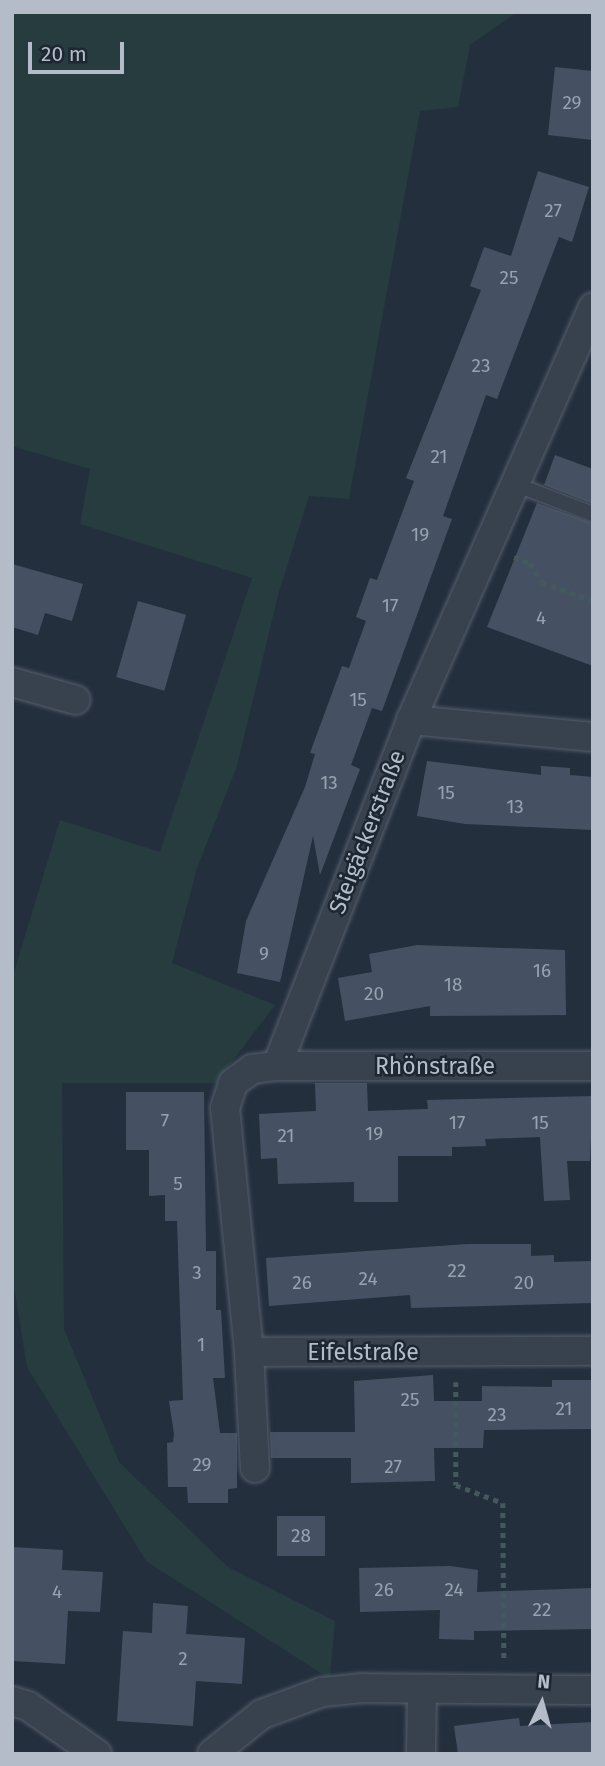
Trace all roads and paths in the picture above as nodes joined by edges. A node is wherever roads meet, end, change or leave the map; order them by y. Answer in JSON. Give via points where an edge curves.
{"nodes":[{"id":1,"x":593,"y":307,"type":"edge"},
{"id":2,"x":517,"y":485,"type":"junction"},
{"id":3,"x":593,"y":514,"type":"edge"},
{"id":4,"x":490,"y":548,"type":"junction"},
{"id":5,"x":593,"y":601,"type":"edge"},
{"id":6,"x":12,"y":682,"type":"edge"},
{"id":7,"x":76,"y":700,"type":"dead end"},
{"id":8,"x":411,"y":720,"type":"junction"},
{"id":9,"x":593,"y":737,"type":"edge"},
{"id":10,"x":277,"y":1066,"type":"junction"},
{"id":11,"x":593,"y":1066,"type":"edge"},
{"id":12,"x":456,"y":1351,"type":"junction"},
{"id":13,"x":249,"y":1352,"type":"junction"},
{"id":14,"x":593,"y":1352,"type":"edge"},
{"id":15,"x":255,"y":1468,"type":"dead end"},
{"id":16,"x":422,"y":1689,"type":"junction"},
{"id":17,"x":593,"y":1690,"type":"edge"},
{"id":18,"x":504,"y":1691,"type":"junction"},
{"id":19,"x":12,"y":1700,"type":"edge"},
{"id":20,"x":97,"y":1754,"type":"edge"},
{"id":21,"x":212,"y":1754,"type":"edge"},
{"id":22,"x":421,"y":1754,"type":"edge"}],
"edges":[{"from":1,"to":2,"type":"street","name":"Steigäckerstraße"},
{"from":2,"to":3,"type":"lane"},
{"from":2,"to":4,"type":"street","name":"Steigäckerstraße"},
{"from":4,"to":5,"type":"path","via":[[530,563],[542,582]]},
{"from":4,"to":8,"type":"street","name":"Steigäckerstraße"},
{"from":6,"to":7,"type":"street"},
{"from":8,"to":9,"type":"street"},
{"from":8,"to":10,"type":"street","name":"Steigäckerstraße"},
{"from":10,"to":11,"type":"street","name":"Rhönstraße"},
{"from":10,"to":13,"type":"street","via":[[252,1069],[233,1083],[225,1108]]},
{"from":12,"to":13,"type":"street","name":"Eifelstraße"},
{"from":12,"to":14,"type":"street","name":"Eifelstraße"},
{"from":12,"to":18,"type":"path","via":[[456,1485],[503,1503]]},
{"from":13,"to":15,"type":"street"},
{"from":16,"to":18,"type":"street"},
{"from":16,"to":21,"type":"street","via":[[363,1688],[289,1702],[237,1731]]},
{"from":16,"to":22,"type":"street"},
{"from":17,"to":18,"type":"street"},
{"from":19,"to":20,"type":"street","via":[[28,1706]]}]}
